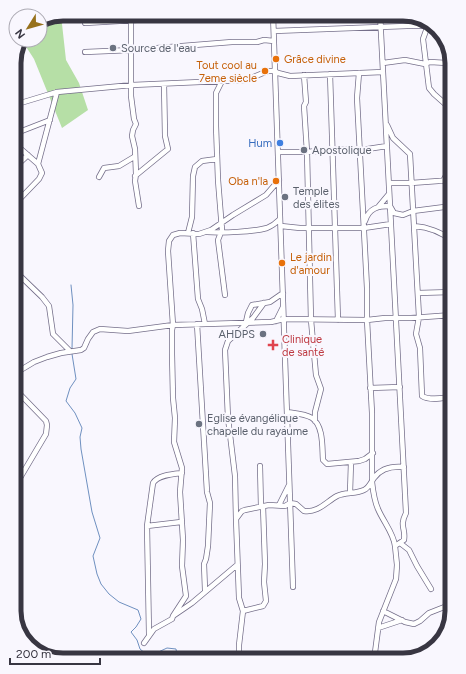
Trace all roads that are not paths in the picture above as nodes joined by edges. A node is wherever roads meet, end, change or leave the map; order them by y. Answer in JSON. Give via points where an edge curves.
{"nodes":[{"id":1,"x":131,"y":21,"type":"joint"},
{"id":2,"x":273,"y":21,"type":"edge"},
{"id":3,"x":381,"y":21,"type":"edge"},
{"id":4,"x":85,"y":24,"type":"dead end"},
{"id":5,"x":421,"y":25,"type":"edge"},
{"id":6,"x":381,"y":26,"type":"junction"},
{"id":7,"x":428,"y":29,"type":"edge"},
{"id":8,"x":274,"y":32,"type":"junction"},
{"id":9,"x":274,"y":40,"type":"junction"},
{"id":10,"x":132,"y":50,"type":"junction"},
{"id":11,"x":85,"y":52,"type":"dead end"},
{"id":12,"x":382,"y":63,"type":"junction"},
{"id":13,"x":445,"y":63,"type":"edge"},
{"id":14,"x":425,"y":64,"type":"junction"},
{"id":15,"x":275,"y":71,"type":"junction"},
{"id":16,"x":383,"y":72,"type":"junction"},
{"id":17,"x":324,"y":74,"type":"junction"},
{"id":18,"x":330,"y":74,"type":"junction"},
{"id":19,"x":359,"y":74,"type":"junction"},
{"id":20,"x":304,"y":75,"type":"junction"},
{"id":21,"x":222,"y":81,"type":"junction"},
{"id":22,"x":330,"y":81,"type":"junction"},
{"id":23,"x":164,"y":84,"type":"junction"},
{"id":24,"x":132,"y":85,"type":"junction"},
{"id":25,"x":58,"y":92,"type":"junction"},
{"id":26,"x":21,"y":103,"type":"edge"},
{"id":27,"x":445,"y":104,"type":"edge"},
{"id":28,"x":50,"y":120,"type":"junction"},
{"id":29,"x":386,"y":123,"type":"junction"},
{"id":30,"x":21,"y":131,"type":"edge"},
{"id":31,"x":386,"y":135,"type":"junction"},
{"id":32,"x":394,"y":138,"type":"junction"},
{"id":33,"x":387,"y":146,"type":"junction"},
{"id":34,"x":21,"y":149,"type":"edge"},
{"id":35,"x":332,"y":149,"type":"junction"},
{"id":36,"x":361,"y":150,"type":"junction"},
{"id":37,"x":278,"y":152,"type":"junction"},
{"id":38,"x":307,"y":152,"type":"junction"},
{"id":39,"x":28,"y":155,"type":"junction"},
{"id":40,"x":134,"y":157,"type":"junction"},
{"id":41,"x":217,"y":159,"type":"junction"},
{"id":42,"x":21,"y":162,"type":"edge"},
{"id":43,"x":38,"y":164,"type":"junction"},
{"id":44,"x":99,"y":176,"type":"dead end"},
{"id":45,"x":135,"y":176,"type":"junction"},
{"id":46,"x":445,"y":177,"type":"edge"},
{"id":47,"x":279,"y":180,"type":"junction"},
{"id":48,"x":443,"y":181,"type":"joint"},
{"id":49,"x":389,"y":183,"type":"junction"},
{"id":50,"x":411,"y":183,"type":"junction"},
{"id":51,"x":389,"y":194,"type":"junction"},
{"id":52,"x":21,"y":198,"type":"edge"},
{"id":53,"x":139,"y":206,"type":"dead end"},
{"id":54,"x":379,"y":206,"type":"junction"},
{"id":55,"x":390,"y":206,"type":"junction"},
{"id":56,"x":445,"y":207,"type":"edge"},
{"id":57,"x":413,"y":211,"type":"junction"},
{"id":58,"x":280,"y":220,"type":"junction"},
{"id":59,"x":222,"y":222,"type":"junction"},
{"id":60,"x":391,"y":224,"type":"junction"},
{"id":61,"x":281,"y":226,"type":"junction"},
{"id":62,"x":364,"y":226,"type":"junction"},
{"id":63,"x":414,"y":226,"type":"junction"},
{"id":64,"x":309,"y":228,"type":"junction"},
{"id":65,"x":335,"y":228,"type":"junction"},
{"id":66,"x":206,"y":232,"type":"junction"},
{"id":67,"x":191,"y":233,"type":"junction"},
{"id":68,"x":221,"y":233,"type":"junction"},
{"id":69,"x":445,"y":235,"type":"edge"},
{"id":70,"x":21,"y":277,"type":"edge"},
{"id":71,"x":445,"y":292,"type":"edge"},
{"id":72,"x":283,"y":293,"type":"junction"},
{"id":73,"x":418,"y":293,"type":"junction"},
{"id":74,"x":225,"y":295,"type":"dead end"},
{"id":75,"x":264,"y":303,"type":"junction"},
{"id":76,"x":283,"y":306,"type":"junction"},
{"id":77,"x":445,"y":316,"type":"edge"},
{"id":78,"x":396,"y":317,"type":"junction"},
{"id":79,"x":419,"y":317,"type":"junction"},
{"id":80,"x":284,"y":319,"type":"junction"},
{"id":81,"x":311,"y":320,"type":"junction"},
{"id":82,"x":338,"y":320,"type":"junction"},
{"id":83,"x":367,"y":320,"type":"junction"},
{"id":84,"x":276,"y":321,"type":"junction"},
{"id":85,"x":247,"y":322,"type":"junction"},
{"id":86,"x":196,"y":324,"type":"junction"},
{"id":87,"x":205,"y":324,"type":"junction"},
{"id":88,"x":173,"y":325,"type":"junction"},
{"id":89,"x":70,"y":351,"type":"junction"},
{"id":90,"x":21,"y":370,"type":"edge"},
{"id":91,"x":400,"y":386,"type":"junction"},
{"id":92,"x":370,"y":388,"type":"junction"},
{"id":93,"x":21,"y":395,"type":"edge"},
{"id":94,"x":445,"y":398,"type":"edge"},
{"id":95,"x":287,"y":412,"type":"junction"},
{"id":96,"x":315,"y":421,"type":"junction"},
{"id":97,"x":373,"y":453,"type":"junction"},
{"id":98,"x":351,"y":462,"type":"junction"},
{"id":99,"x":260,"y":466,"type":"dead end"},
{"id":100,"x":404,"y":467,"type":"junction"},
{"id":101,"x":182,"y":473,"type":"junction"},
{"id":102,"x":21,"y":476,"type":"edge"},
{"id":103,"x":372,"y":480,"type":"junction"},
{"id":104,"x":289,"y":483,"type":"junction"},
{"id":105,"x":350,"y":493,"type":"junction"},
{"id":106,"x":290,"y":503,"type":"junction"},
{"id":107,"x":279,"y":505,"type":"junction"},
{"id":108,"x":262,"y":506,"type":"junction"},
{"id":109,"x":236,"y":518,"type":"junction"},
{"id":110,"x":182,"y":522,"type":"junction"},
{"id":111,"x":147,"y":526,"type":"junction"},
{"id":112,"x":400,"y":543,"type":"junction"},
{"id":113,"x":395,"y":546,"type":"junction"},
{"id":114,"x":237,"y":565,"type":"junction"},
{"id":115,"x":293,"y":587,"type":"dead end"},
{"id":116,"x":431,"y":589,"type":"dead end"},
{"id":117,"x":206,"y":590,"type":"junction"},
{"id":118,"x":445,"y":607,"type":"edge"},
{"id":119,"x":243,"y":611,"type":"junction"},
{"id":120,"x":383,"y":611,"type":"junction"},
{"id":121,"x":174,"y":616,"type":"junction"},
{"id":122,"x":402,"y":620,"type":"junction"},
{"id":123,"x":378,"y":628,"type":"junction"},
{"id":124,"x":149,"y":634,"type":"junction"},
{"id":125,"x":144,"y":643,"type":"dead end"},
{"id":126,"x":239,"y":653,"type":"edge"},
{"id":127,"x":375,"y":653,"type":"edge"}],
"edges":[{"from":1,"to":4,"type":"street"},
{"from":1,"to":10,"type":"street"},
{"from":2,"to":8,"type":"street"},
{"from":3,"to":6,"type":"street"},
{"from":5,"to":6,"type":"street"},
{"from":6,"to":8,"type":"street"},
{"from":6,"to":12,"type":"street"},
{"from":7,"to":14,"type":"street","via":[[422,39]]},
{"from":8,"to":9,"type":"street"},
{"from":9,"to":10,"type":"street"},
{"from":9,"to":15,"type":"street"},
{"from":10,"to":11,"type":"street"},
{"from":10,"to":24,"type":"street"},
{"from":12,"to":14,"type":"street","via":[[405,60]]},
{"from":12,"to":16,"type":"street"},
{"from":13,"to":14,"type":"street"},
{"from":14,"to":27,"type":"street","via":[[429,88]]},
{"from":15,"to":20,"type":"street","via":[[290,76]]},
{"from":15,"to":21,"type":"street","via":[[265,72],[246,80]]},
{"from":15,"to":37,"type":"street"},
{"from":16,"to":19,"type":"street"},
{"from":16,"to":29,"type":"street"},
{"from":17,"to":18,"type":"street"},
{"from":17,"to":20,"type":"street"},
{"from":17,"to":22,"type":"street"},
{"from":18,"to":19,"type":"street"},
{"from":18,"to":22,"type":"street"},
{"from":19,"to":36,"type":"street","via":[[357,98]]},
{"from":20,"to":38,"type":"street"},
{"from":21,"to":23,"type":"street"},
{"from":21,"to":41,"type":"street","via":[[216,93]]},
{"from":22,"to":35,"type":"street"},
{"from":23,"to":24,"type":"street"},
{"from":23,"to":45,"type":"street","via":[[165,136],[168,149]]},
{"from":24,"to":25,"type":"street"},
{"from":24,"to":40,"type":"street","via":[[136,124],[132,132]]},
{"from":25,"to":26,"type":"street"},
{"from":25,"to":28,"type":"street"},
{"from":28,"to":30,"type":"street"},
{"from":28,"to":43,"type":"street"},
{"from":29,"to":31,"type":"street"},
{"from":29,"to":32,"type":"street"},
{"from":31,"to":32,"type":"street"},
{"from":31,"to":33,"type":"street"},
{"from":32,"to":50,"type":"street","via":[[410,154]]},
{"from":33,"to":36,"type":"street"},
{"from":33,"to":49,"type":"street"},
{"from":34,"to":39,"type":"street"},
{"from":35,"to":36,"type":"street"},
{"from":35,"to":38,"type":"street"},
{"from":35,"to":65,"type":"street"},
{"from":36,"to":62,"type":"street"},
{"from":37,"to":38,"type":"street"},
{"from":37,"to":47,"type":"street"},
{"from":38,"to":64,"type":"street"},
{"from":39,"to":42,"type":"street"},
{"from":39,"to":43,"type":"street"},
{"from":40,"to":44,"type":"street","via":[[122,165],[106,168]]},
{"from":40,"to":45,"type":"street"},
{"from":41,"to":59,"type":"street"},
{"from":41,"to":67,"type":"street","via":[[202,161],[195,167]]},
{"from":43,"to":52,"type":"street","via":[[42,175]]},
{"from":45,"to":53,"type":"street"},
{"from":46,"to":48,"type":"street"},
{"from":47,"to":58,"type":"street"},
{"from":47,"to":59,"type":"street","via":[[266,195]]},
{"from":48,"to":50,"type":"street"},
{"from":49,"to":50,"type":"street"},
{"from":49,"to":51,"type":"street"},
{"from":50,"to":57,"type":"street"},
{"from":51,"to":54,"type":"street"},
{"from":51,"to":55,"type":"street"},
{"from":54,"to":55,"type":"street"},
{"from":54,"to":62,"type":"street","via":[[366,218]]},
{"from":55,"to":57,"type":"street","via":[[394,213],[398,214]]},
{"from":55,"to":60,"type":"street"},
{"from":56,"to":57,"type":"street"},
{"from":57,"to":63,"type":"street"},
{"from":58,"to":61,"type":"street"},
{"from":58,"to":68,"type":"street","via":[[266,228]]},
{"from":59,"to":66,"type":"street"},
{"from":59,"to":68,"type":"street"},
{"from":60,"to":62,"type":"street"},
{"from":60,"to":78,"type":"street"},
{"from":61,"to":64,"type":"street"},
{"from":61,"to":72,"type":"street"},
{"from":62,"to":65,"type":"street"},
{"from":62,"to":83,"type":"street"},
{"from":63,"to":69,"type":"street"},
{"from":63,"to":73,"type":"street"},
{"from":64,"to":65,"type":"street"},
{"from":64,"to":81,"type":"street"},
{"from":65,"to":82,"type":"street"},
{"from":66,"to":67,"type":"street"},
{"from":66,"to":68,"type":"street"},
{"from":67,"to":87,"type":"street","via":[[198,299]]},
{"from":67,"to":88,"type":"street","via":[[173,235],[170,240],[168,251]]},
{"from":68,"to":74,"type":"street","via":[[218,240]]},
{"from":70,"to":89,"type":"street","via":[[47,302],[53,334]]},
{"from":71,"to":73,"type":"street"},
{"from":72,"to":75,"type":"street","via":[[273,301]]},
{"from":72,"to":76,"type":"street"},
{"from":73,"to":79,"type":"street"},
{"from":75,"to":85,"type":"street"},
{"from":75,"to":85,"type":"street","via":[[250,307]]},
{"from":76,"to":80,"type":"street"},
{"from":76,"to":84,"type":"street"},
{"from":77,"to":79,"type":"street"},
{"from":78,"to":79,"type":"street"},
{"from":78,"to":83,"type":"street"},
{"from":78,"to":91,"type":"street"},
{"from":79,"to":94,"type":"street","via":[[416,334],[420,348],[422,396]]},
{"from":80,"to":81,"type":"street"},
{"from":80,"to":84,"type":"street"},
{"from":80,"to":95,"type":"street"},
{"from":81,"to":82,"type":"street"},
{"from":81,"to":96,"type":"street","via":[[316,375],[321,389]]},
{"from":82,"to":83,"type":"street"},
{"from":83,"to":92,"type":"street"},
{"from":84,"to":85,"type":"street"},
{"from":85,"to":87,"type":"street"},
{"from":85,"to":109,"type":"street","via":[[228,341],[225,350]]},
{"from":86,"to":87,"type":"street"},
{"from":86,"to":88,"type":"street"},
{"from":86,"to":117,"type":"street","via":[[207,492],[210,503],[208,546],[204,564]]},
{"from":88,"to":89,"type":"street","via":[[128,331],[96,330],[84,348]]},
{"from":88,"to":101,"type":"street","via":[[176,424],[174,442]]},
{"from":89,"to":90,"type":"street","via":[[47,356]]},
{"from":91,"to":92,"type":"street"},
{"from":91,"to":100,"type":"street"},
{"from":92,"to":97,"type":"street"},
{"from":93,"to":102,"type":"street","via":[[44,417],[47,425],[46,434]]},
{"from":95,"to":96,"type":"street","via":[[310,417]]},
{"from":95,"to":104,"type":"street"},
{"from":96,"to":98,"type":"street","via":[[322,439],[324,462]]},
{"from":97,"to":98,"type":"street","via":[[362,460]]},
{"from":97,"to":103,"type":"street"},
{"from":98,"to":105,"type":"street"},
{"from":99,"to":108,"type":"street"},
{"from":100,"to":103,"type":"street","via":[[386,468]]},
{"from":100,"to":112,"type":"street","via":[[406,513],[402,524],[404,537]]},
{"from":101,"to":110,"type":"street"},
{"from":101,"to":111,"type":"street","via":[[154,480]]},
{"from":103,"to":105,"type":"street","via":[[365,490]]},
{"from":103,"to":113,"type":"street","via":[[375,502]]},
{"from":104,"to":106,"type":"street"},
{"from":104,"to":107,"type":"street"},
{"from":105,"to":106,"type":"street","via":[[337,496],[319,508],[307,512]]},
{"from":106,"to":107,"type":"street","via":[[285,506]]},
{"from":106,"to":115,"type":"street"},
{"from":107,"to":108,"type":"street"},
{"from":108,"to":109,"type":"street","via":[[242,511]]},
{"from":108,"to":119,"type":"street","via":[[266,601],[263,606]]},
{"from":109,"to":114,"type":"street"},
{"from":110,"to":111,"type":"street"},
{"from":110,"to":121,"type":"street","via":[[182,566],[186,596]]},
{"from":111,"to":124,"type":"street"},
{"from":112,"to":113,"type":"street"},
{"from":112,"to":116,"type":"street","via":[[409,550]]},
{"from":113,"to":120,"type":"street","via":[[396,578]]},
{"from":114,"to":117,"type":"street"},
{"from":114,"to":119,"type":"street","via":[[239,598]]},
{"from":117,"to":121,"type":"street"},
{"from":118,"to":122,"type":"street","via":[[430,613],[418,623],[411,624]]},
{"from":119,"to":126,"type":"street"},
{"from":120,"to":122,"type":"street"},
{"from":120,"to":123,"type":"street"},
{"from":121,"to":124,"type":"street"},
{"from":122,"to":123,"type":"street"},
{"from":123,"to":127,"type":"street"},
{"from":124,"to":125,"type":"street"}]}
